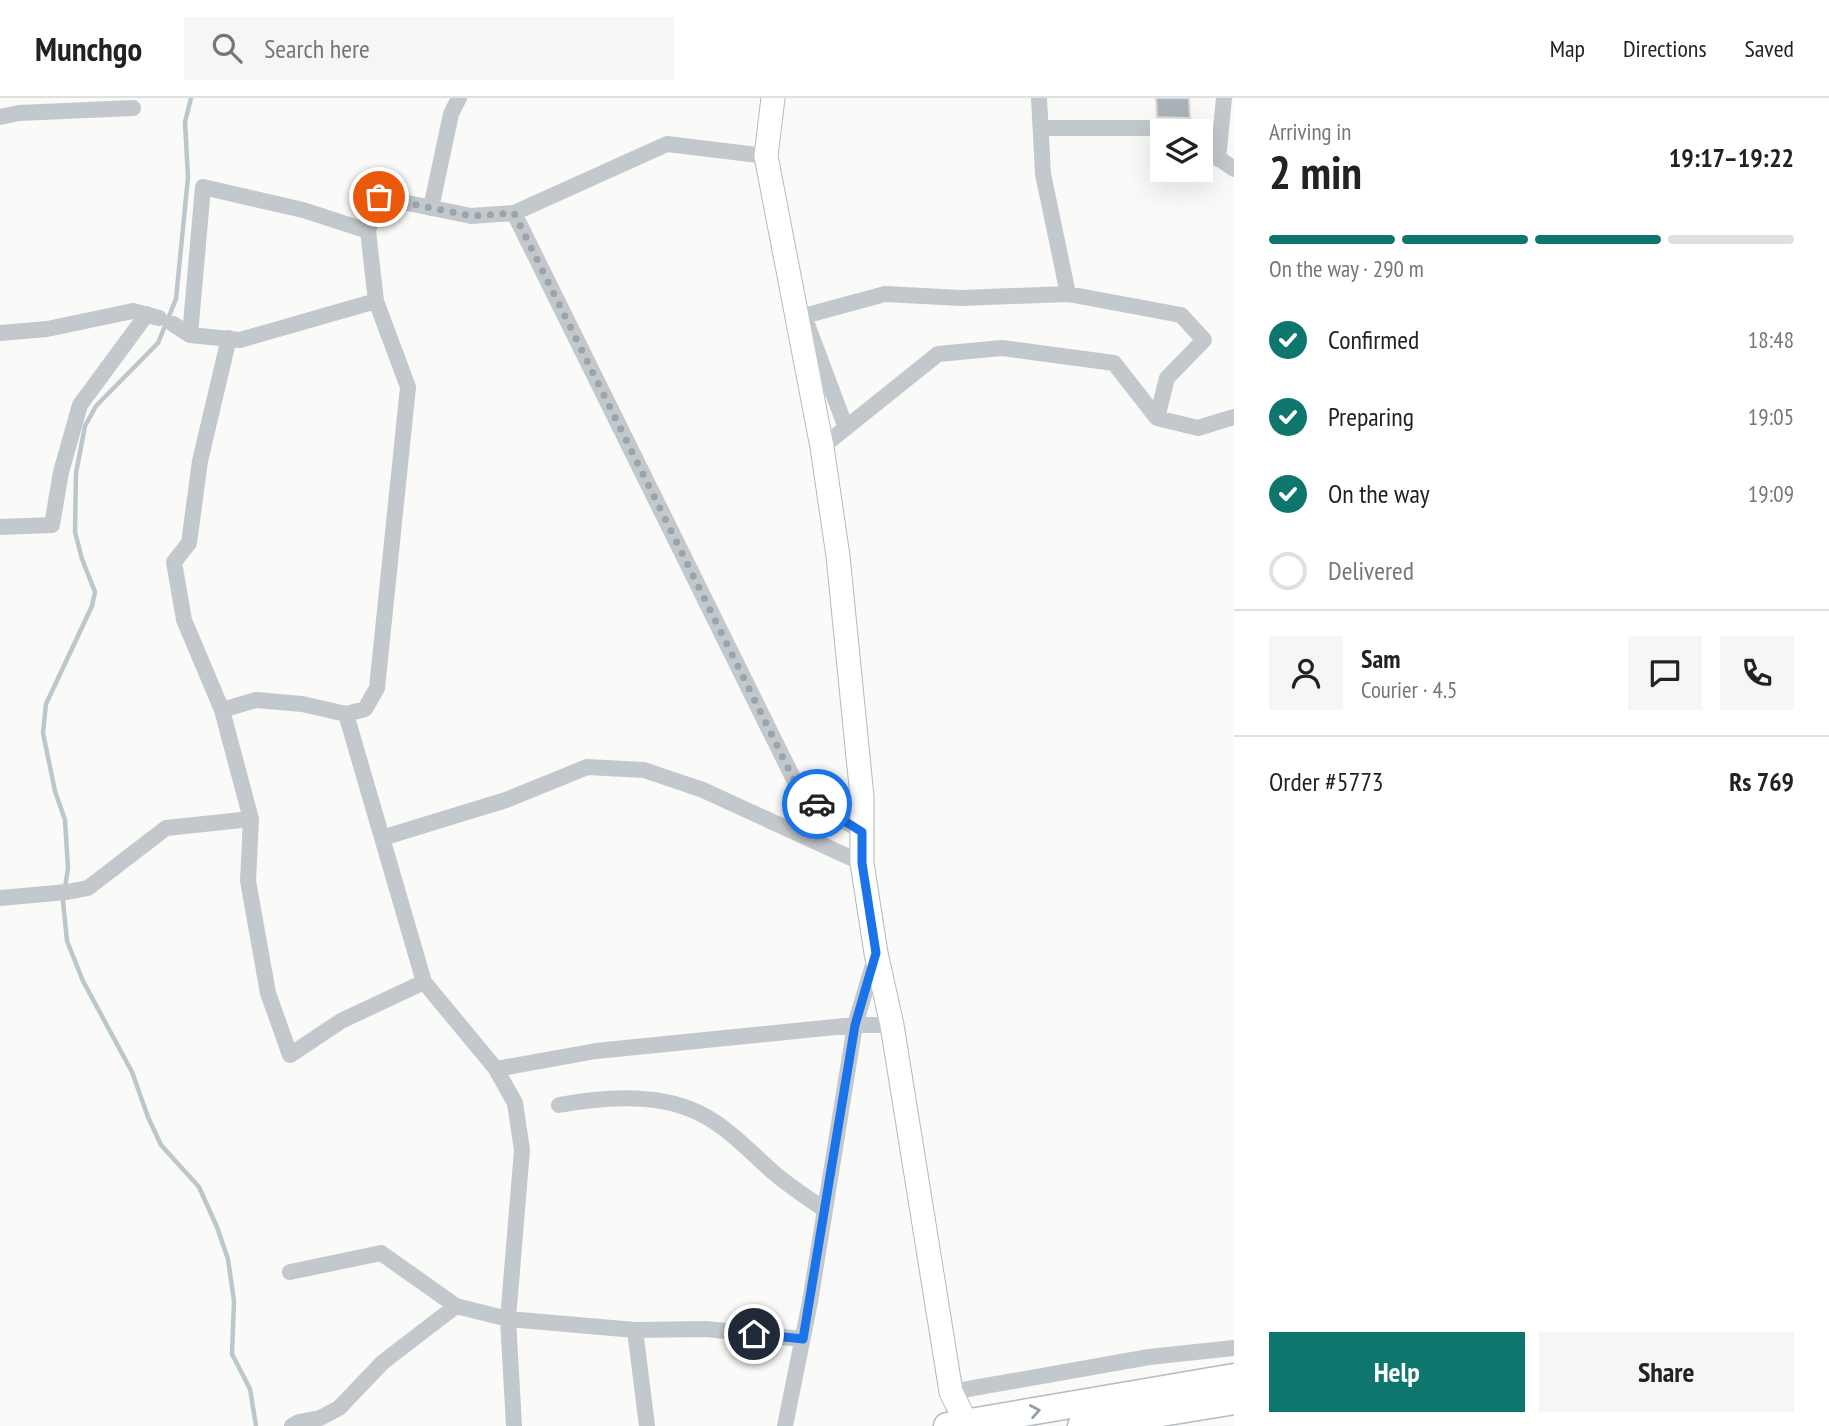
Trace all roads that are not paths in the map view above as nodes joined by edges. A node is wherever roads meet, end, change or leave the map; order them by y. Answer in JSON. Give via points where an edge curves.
{"nodes":[{"id":1,"x":459,"y":98,"type":"edge"},
{"id":2,"x":772,"y":98,"type":"edge"},
{"id":3,"x":1040,"y":98,"type":"edge"},
{"id":4,"x":1224,"y":98,"type":"edge"},
{"id":5,"x":18,"y":106,"type":"edge"},
{"id":6,"x":133,"y":108,"type":"dead end"},
{"id":7,"x":0,"y":117,"type":"edge"},
{"id":8,"x":1041,"y":128,"type":"junction"},
{"id":9,"x":1150,"y":128,"type":"edge"},
{"id":10,"x":1213,"y":155,"type":"edge"},
{"id":11,"x":766,"y":156,"type":"junction"},
{"id":12,"x":1218,"y":159,"type":"junction"},
{"id":13,"x":1234,"y":169,"type":"edge"},
{"id":14,"x":431,"y":208,"type":"junction"},
{"id":15,"x":514,"y":213,"type":"junction"},
{"id":16,"x":368,"y":231,"type":"junction"},
{"id":17,"x":1068,"y":294,"type":"junction"},
{"id":18,"x":376,"y":301,"type":"junction"},
{"id":19,"x":160,"y":318,"type":"junction"},
{"id":20,"x":0,"y":333,"type":"edge"},
{"id":21,"x":190,"y":335,"type":"junction"},
{"id":22,"x":229,"y":338,"type":"junction"},
{"id":23,"x":1234,"y":416,"type":"edge"},
{"id":24,"x":1157,"y":418,"type":"junction"},
{"id":25,"x":846,"y":428,"type":"junction"},
{"id":26,"x":822,"y":447,"type":"junction"},
{"id":27,"x":0,"y":527,"type":"edge"},
{"id":28,"x":222,"y":710,"type":"junction"},
{"id":29,"x":346,"y":714,"type":"junction"},
{"id":30,"x":251,"y":819,"type":"junction"},
{"id":31,"x":862,"y":832,"type":"junction"},
{"id":32,"x":382,"y":838,"type":"junction"},
{"id":33,"x":862,"y":863,"type":"junction"},
{"id":34,"x":0,"y":898,"type":"edge"},
{"id":35,"x":876,"y":953,"type":"junction"},
{"id":36,"x":424,"y":982,"type":"junction"},
{"id":37,"x":855,"y":1025,"type":"junction"},
{"id":38,"x":892,"y":1025,"type":"junction"},
{"id":39,"x":496,"y":1069,"type":"junction"},
{"id":40,"x":559,"y":1105,"type":"dead end"},
{"id":41,"x":825,"y":1210,"type":"junction"},
{"id":42,"x":290,"y":1272,"type":"dead end"},
{"id":43,"x":456,"y":1306,"type":"junction"},
{"id":44,"x":508,"y":1319,"type":"junction"},
{"id":45,"x":635,"y":1330,"type":"junction"},
{"id":46,"x":803,"y":1339,"type":"junction"},
{"id":47,"x":1234,"y":1348,"type":"edge"},
{"id":48,"x":1234,"y":1377,"type":"edge"},
{"id":49,"x":951,"y":1392,"type":"junction"},
{"id":50,"x":1234,"y":1401,"type":"edge"},
{"id":51,"x":1157,"y":1420,"type":"edge"},
{"id":52,"x":961,"y":1425,"type":"edge"},
{"id":53,"x":292,"y":1426,"type":"edge"},
{"id":54,"x":514,"y":1426,"type":"edge"},
{"id":55,"x":647,"y":1426,"type":"edge"},
{"id":56,"x":785,"y":1426,"type":"edge"},
{"id":57,"x":1081,"y":1426,"type":"edge"}],
"edges":[{"from":1,"to":14,"type":"street","via":[[451,114]]},
{"from":2,"to":11,"type":"street"},
{"from":3,"to":8,"type":"street"},
{"from":4,"to":12,"type":"street"},
{"from":5,"to":6,"type":"street"},
{"from":5,"to":7,"type":"street"},
{"from":8,"to":9,"type":"street"},
{"from":8,"to":17,"type":"street","via":[[1043,174]]},
{"from":10,"to":12,"type":"street"},
{"from":11,"to":15,"type":"street","via":[[667,144]]},
{"from":11,"to":26,"type":"street"},
{"from":12,"to":13,"type":"street"},
{"from":14,"to":15,"type":"street","via":[[471,216]]},
{"from":14,"to":16,"type":"street","via":[[379,197]]},
{"from":15,"to":31,"type":"street","via":[[801,794]]},
{"from":16,"to":18,"type":"street"},
{"from":16,"to":21,"type":"street","via":[[303,210],[203,187]]},
{"from":17,"to":24,"type":"street","via":[[1181,315],[1204,340],[1167,378]]},
{"from":17,"to":25,"type":"street","via":[[884,295],[804,316]]},
{"from":18,"to":22,"type":"street","via":[[240,340]]},
{"from":18,"to":29,"type":"street","via":[[408,387],[377,688],[365,709]]},
{"from":19,"to":20,"type":"street","via":[[133,311],[47,329]]},
{"from":19,"to":21,"type":"street"},
{"from":19,"to":27,"type":"street","via":[[80,405],[52,525]]},
{"from":21,"to":22,"type":"street"},
{"from":22,"to":28,"type":"street","via":[[200,461],[189,544],[174,562],[184,620]]},
{"from":23,"to":24,"type":"street","via":[[1198,428]]},
{"from":24,"to":25,"type":"street","via":[[1114,363],[1002,348],[938,355]]},
{"from":25,"to":26,"type":"street"},
{"from":26,"to":31,"type":"street","via":[[852,678]]},
{"from":28,"to":29,"type":"street","via":[[256,700]]},
{"from":28,"to":30,"type":"street"},
{"from":29,"to":32,"type":"street"},
{"from":30,"to":34,"type":"street","via":[[166,828],[88,888]]},
{"from":30,"to":36,"type":"street","via":[[248,881],[268,993],[290,1055],[341,1021]]},
{"from":31,"to":33,"type":"street"},
{"from":32,"to":33,"type":"street","via":[[506,800],[587,767],[644,770],[703,790]]},
{"from":32,"to":36,"type":"street"},
{"from":33,"to":35,"type":"street"},
{"from":35,"to":37,"type":"street"},
{"from":35,"to":38,"type":"street"},
{"from":36,"to":39,"type":"street"},
{"from":37,"to":38,"type":"street"},
{"from":37,"to":39,"type":"street","via":[[596,1051]]},
{"from":37,"to":41,"type":"street"},
{"from":38,"to":49,"type":"street"},
{"from":39,"to":44,"type":"street","via":[[515,1103],[522,1150]]},
{"from":40,"to":41,"type":"street","via":[[638,1099],[696,1111],[729,1130],[775,1174]]},
{"from":41,"to":46,"type":"street"},
{"from":42,"to":43,"type":"street","via":[[381,1253]]},
{"from":43,"to":44,"type":"street"},
{"from":43,"to":53,"type":"street","via":[[383,1362],[339,1408]]},
{"from":44,"to":45,"type":"street"},
{"from":44,"to":54,"type":"street"},
{"from":45,"to":46,"type":"street","via":[[706,1329]]},
{"from":45,"to":55,"type":"street"},
{"from":46,"to":56,"type":"street"},
{"from":47,"to":49,"type":"street","via":[[1149,1357]]},
{"from":52,"to":48,"type":"main road","one_way":true},
{"from":49,"to":52,"type":"street"},
{"from":50,"to":51,"type":"main road"},
{"from":51,"to":57,"type":"main road"}]}
